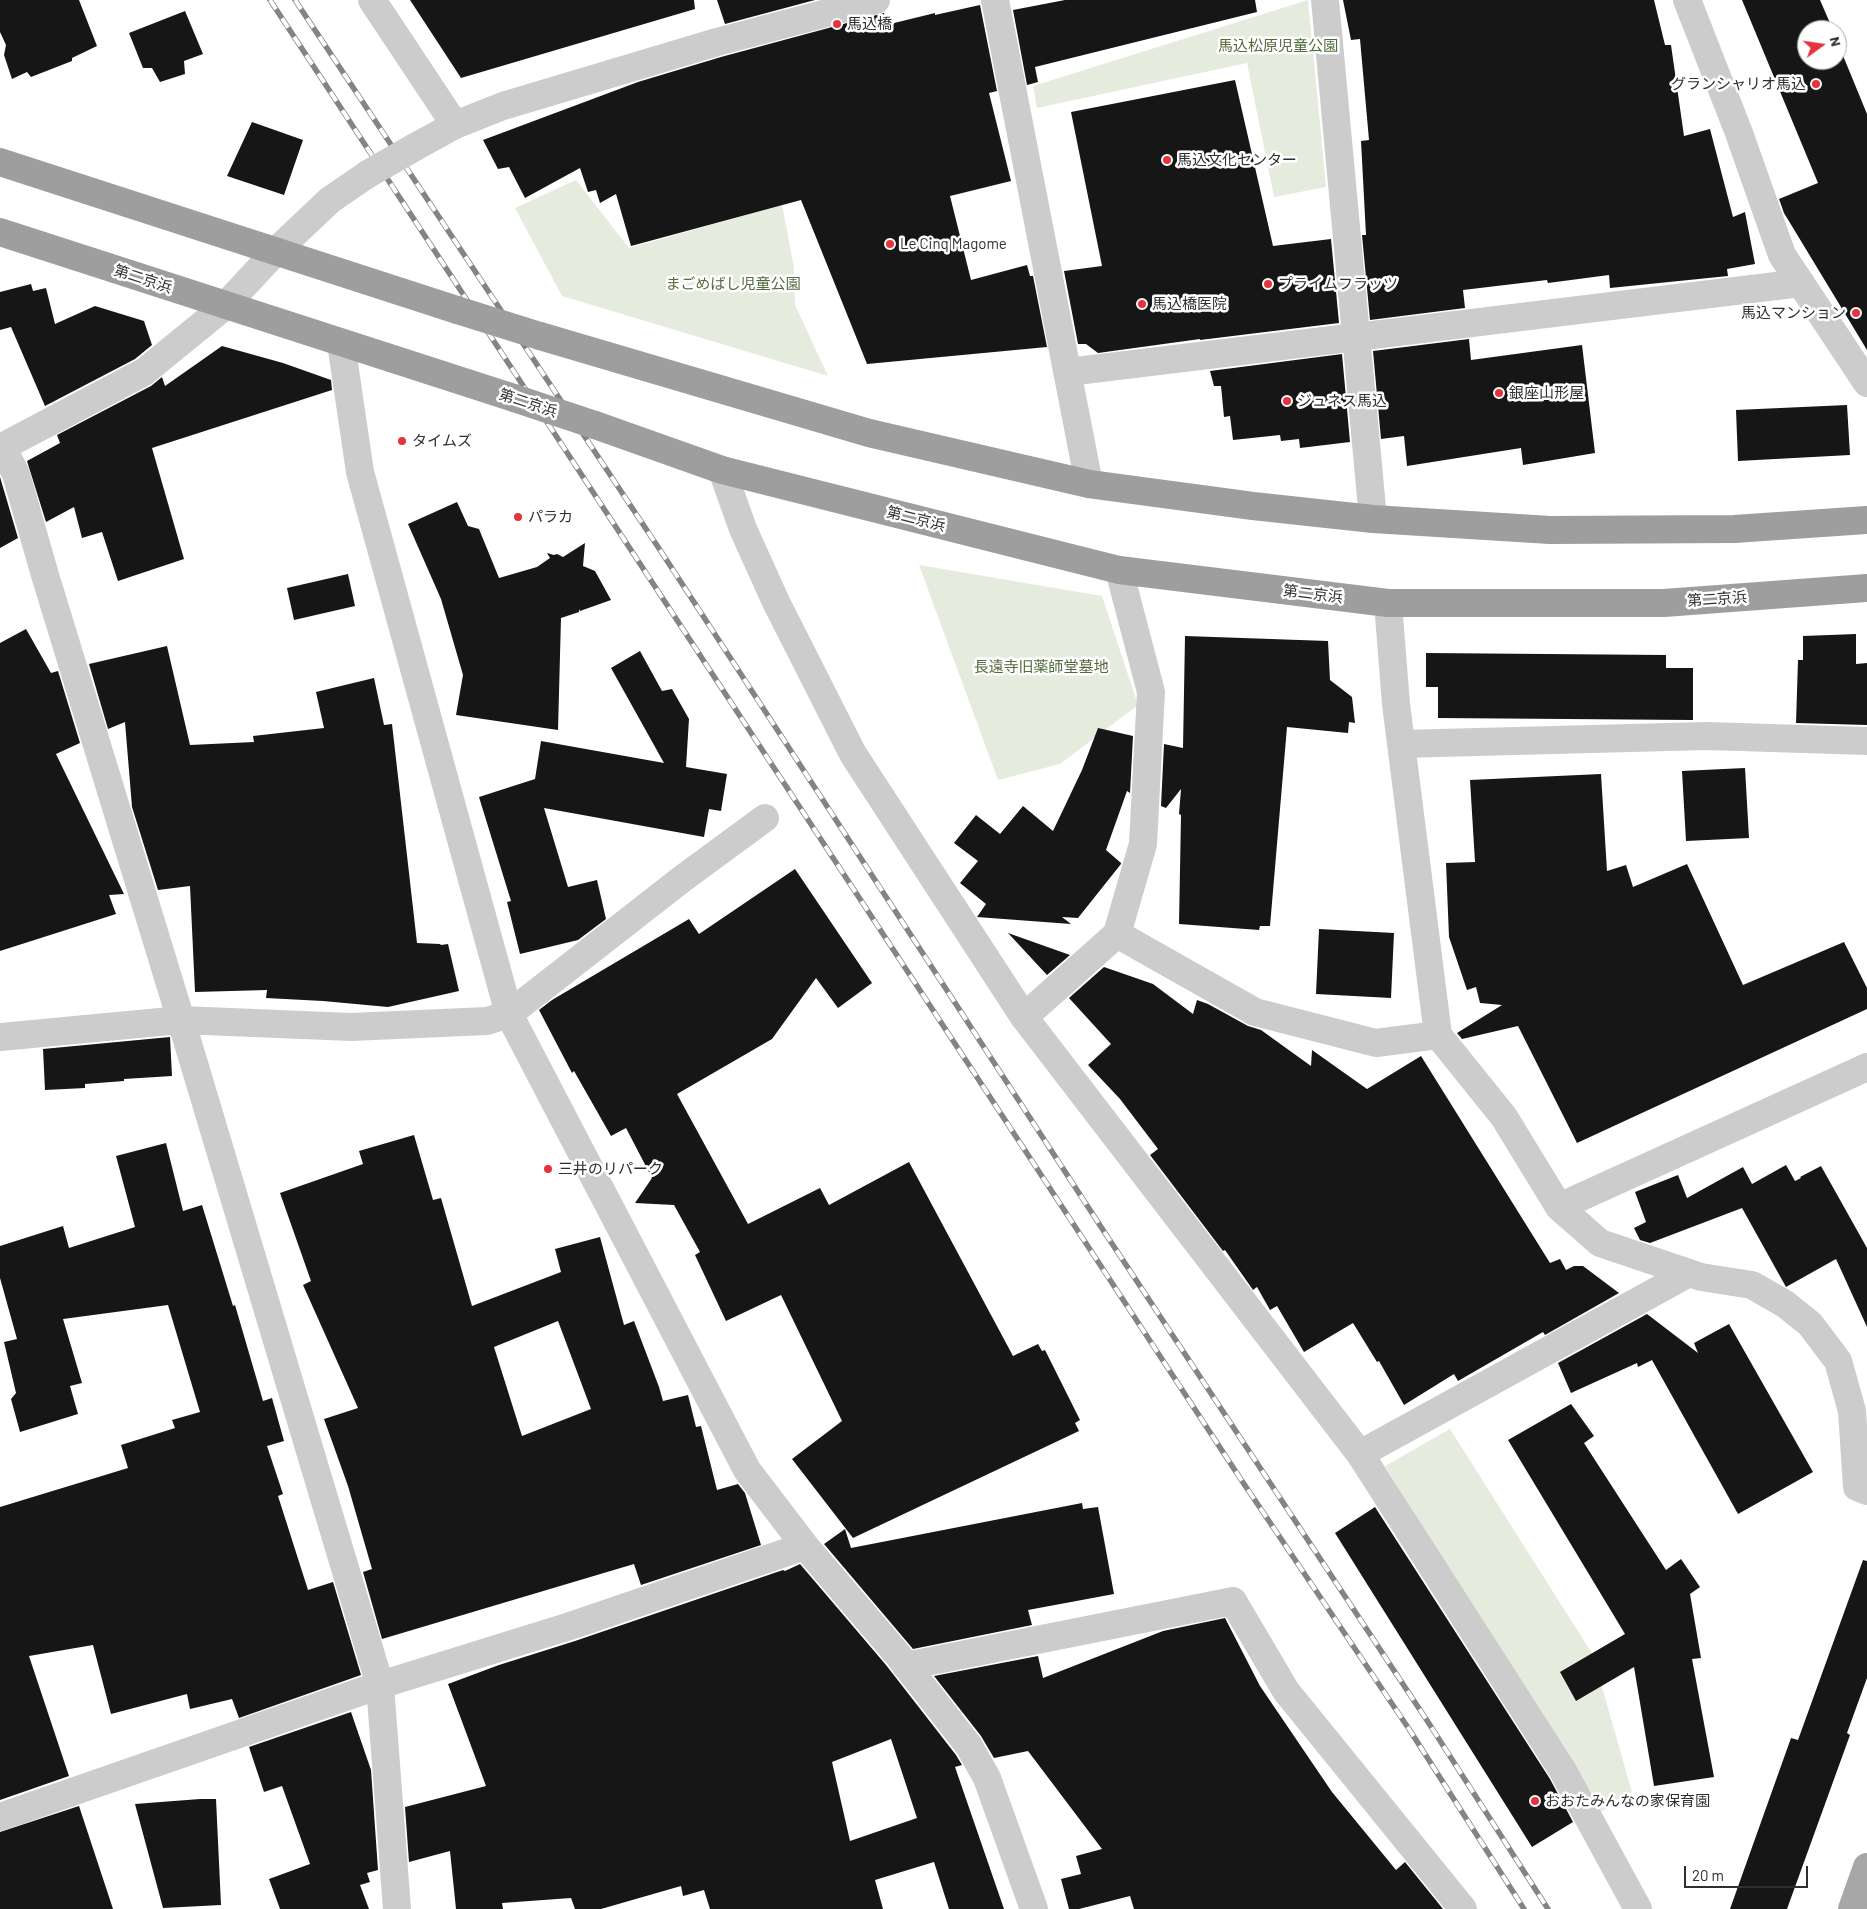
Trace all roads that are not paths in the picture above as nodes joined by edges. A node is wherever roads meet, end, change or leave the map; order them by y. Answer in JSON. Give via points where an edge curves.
{"nodes":[{"id":1,"x":372,"y":0,"type":"edge"},
{"id":2,"x":876,"y":0,"type":"edge"},
{"id":3,"x":994,"y":0,"type":"edge"},
{"id":4,"x":1326,"y":0,"type":"edge"},
{"id":5,"x":1687,"y":0,"type":"edge"},
{"id":6,"x":454,"y":125,"type":"junction"},
{"id":7,"x":0,"y":162,"type":"edge"},
{"id":8,"x":0,"y":232,"type":"edge"},
{"id":9,"x":276,"y":252,"type":"junction"},
{"id":10,"x":1801,"y":283,"type":"junction"},
{"id":11,"x":225,"y":306,"type":"junction"},
{"id":12,"x":1357,"y":338,"type":"junction"},
{"id":13,"x":342,"y":343,"type":"junction"},
{"id":14,"x":1068,"y":372,"type":"junction"},
{"id":15,"x":1867,"y":383,"type":"edge"},
{"id":16,"x":1,"y":447,"type":"edge"},
{"id":17,"x":722,"y":470,"type":"junction"},
{"id":18,"x":1089,"y":484,"type":"junction"},
{"id":19,"x":1373,"y":519,"type":"junction"},
{"id":20,"x":1867,"y":520,"type":"edge"},
{"id":21,"x":1119,"y":570,"type":"junction"},
{"id":22,"x":1867,"y":588,"type":"edge"},
{"id":23,"x":1388,"y":603,"type":"junction"},
{"id":24,"x":1867,"y":741,"type":"edge"},
{"id":25,"x":1401,"y":744,"type":"junction"},
{"id":26,"x":765,"y":818,"type":"dead end"},
{"id":27,"x":1117,"y":934,"type":"junction"},
{"id":28,"x":509,"y":1014,"type":"junction"},
{"id":29,"x":1024,"y":1017,"type":"junction"},
{"id":30,"x":181,"y":1020,"type":"junction"},
{"id":31,"x":1438,"y":1035,"type":"junction"},
{"id":32,"x":0,"y":1037,"type":"edge"},
{"id":33,"x":1867,"y":1067,"type":"edge"},
{"id":34,"x":1559,"y":1207,"type":"junction"},
{"id":35,"x":1689,"y":1273,"type":"junction"},
{"id":36,"x":1360,"y":1454,"type":"junction"},
{"id":37,"x":1867,"y":1491,"type":"edge"},
{"id":38,"x":805,"y":1546,"type":"junction"},
{"id":39,"x":906,"y":1666,"type":"junction"},
{"id":40,"x":380,"y":1685,"type":"junction"},
{"id":41,"x":0,"y":1817,"type":"edge"},
{"id":42,"x":1867,"y":1867,"type":"edge"},
{"id":43,"x":396,"y":1909,"type":"edge"},
{"id":44,"x":1034,"y":1909,"type":"edge"},
{"id":45,"x":1463,"y":1909,"type":"edge"},
{"id":46,"x":1638,"y":1909,"type":"edge"},
{"id":47,"x":1852,"y":1909,"type":"edge"}],
"edges":[{"from":1,"to":6,"type":"street"},
{"from":2,"to":6,"type":"street","via":[[642,64],[503,106]]},
{"from":3,"to":14,"type":"street"},
{"from":4,"to":12,"type":"street"},
{"from":5,"to":10,"type":"street","via":[[1782,255]]},
{"from":6,"to":9,"type":"street","bridge":true,"via":[[368,174],[330,200]]},
{"from":7,"to":9,"type":"highway"},
{"from":8,"to":11,"type":"highway","name":"第二京浜"},
{"from":9,"to":11,"type":"street"},
{"from":9,"to":18,"type":"highway","bridge":true,"via":[[540,336],[869,433]]},
{"from":10,"to":12,"type":"street"},
{"from":10,"to":15,"type":"street"},
{"from":11,"to":13,"type":"highway","name":"第二京浜"},
{"from":11,"to":16,"type":"street","via":[[144,372]]},
{"from":12,"to":14,"type":"street"},
{"from":12,"to":19,"type":"street"},
{"from":13,"to":17,"type":"highway","name":"第二京浜","bridge":true},
{"from":13,"to":28,"type":"street","via":[[360,472]]},
{"from":14,"to":18,"type":"street"},
{"from":16,"to":30,"type":"street","via":[[16,474]]},
{"from":17,"to":21,"type":"highway","name":"第二京浜"},
{"from":17,"to":29,"type":"street","via":[[743,529],[776,602],[853,754]]},
{"from":18,"to":19,"type":"highway"},
{"from":19,"to":20,"type":"highway","via":[[1550,530],[1734,529]]},
{"from":21,"to":23,"type":"highway","name":"第二京浜"},
{"from":21,"to":27,"type":"street","via":[[1151,692],[1144,844]]},
{"from":22,"to":23,"type":"highway","name":"第二京浜","via":[[1664,603]]},
{"from":23,"to":25,"type":"street"},
{"from":24,"to":25,"type":"street","via":[[1707,736]]},
{"from":25,"to":31,"type":"street"},
{"from":26,"to":28,"type":"street"},
{"from":27,"to":29,"type":"street"},
{"from":27,"to":31,"type":"street","via":[[1255,1012],[1376,1042]]},
{"from":28,"to":30,"type":"street","via":[[486,1022],[351,1027]]},
{"from":28,"to":38,"type":"street","via":[[747,1470]]},
{"from":29,"to":36,"type":"street"},
{"from":30,"to":32,"type":"street"},
{"from":30,"to":40,"type":"street"},
{"from":31,"to":34,"type":"street","via":[[1504,1117]]},
{"from":33,"to":34,"type":"street"},
{"from":34,"to":35,"type":"street","via":[[1600,1243]]},
{"from":35,"to":36,"type":"street"},
{"from":35,"to":37,"type":"street","via":[[1752,1285],[1785,1304],[1810,1324],[1838,1361],[1852,1411],[1856,1487]]},
{"from":36,"to":46,"type":"street","via":[[1562,1771]]},
{"from":38,"to":39,"type":"street"},
{"from":38,"to":40,"type":"street","via":[[570,1626]]},
{"from":39,"to":44,"type":"street","via":[[970,1746],[987,1778]]},
{"from":39,"to":45,"type":"street","via":[[1233,1600],[1286,1691]]},
{"from":40,"to":41,"type":"street"},
{"from":40,"to":43,"type":"street"},
{"from":42,"to":47,"type":"main road"}]}
